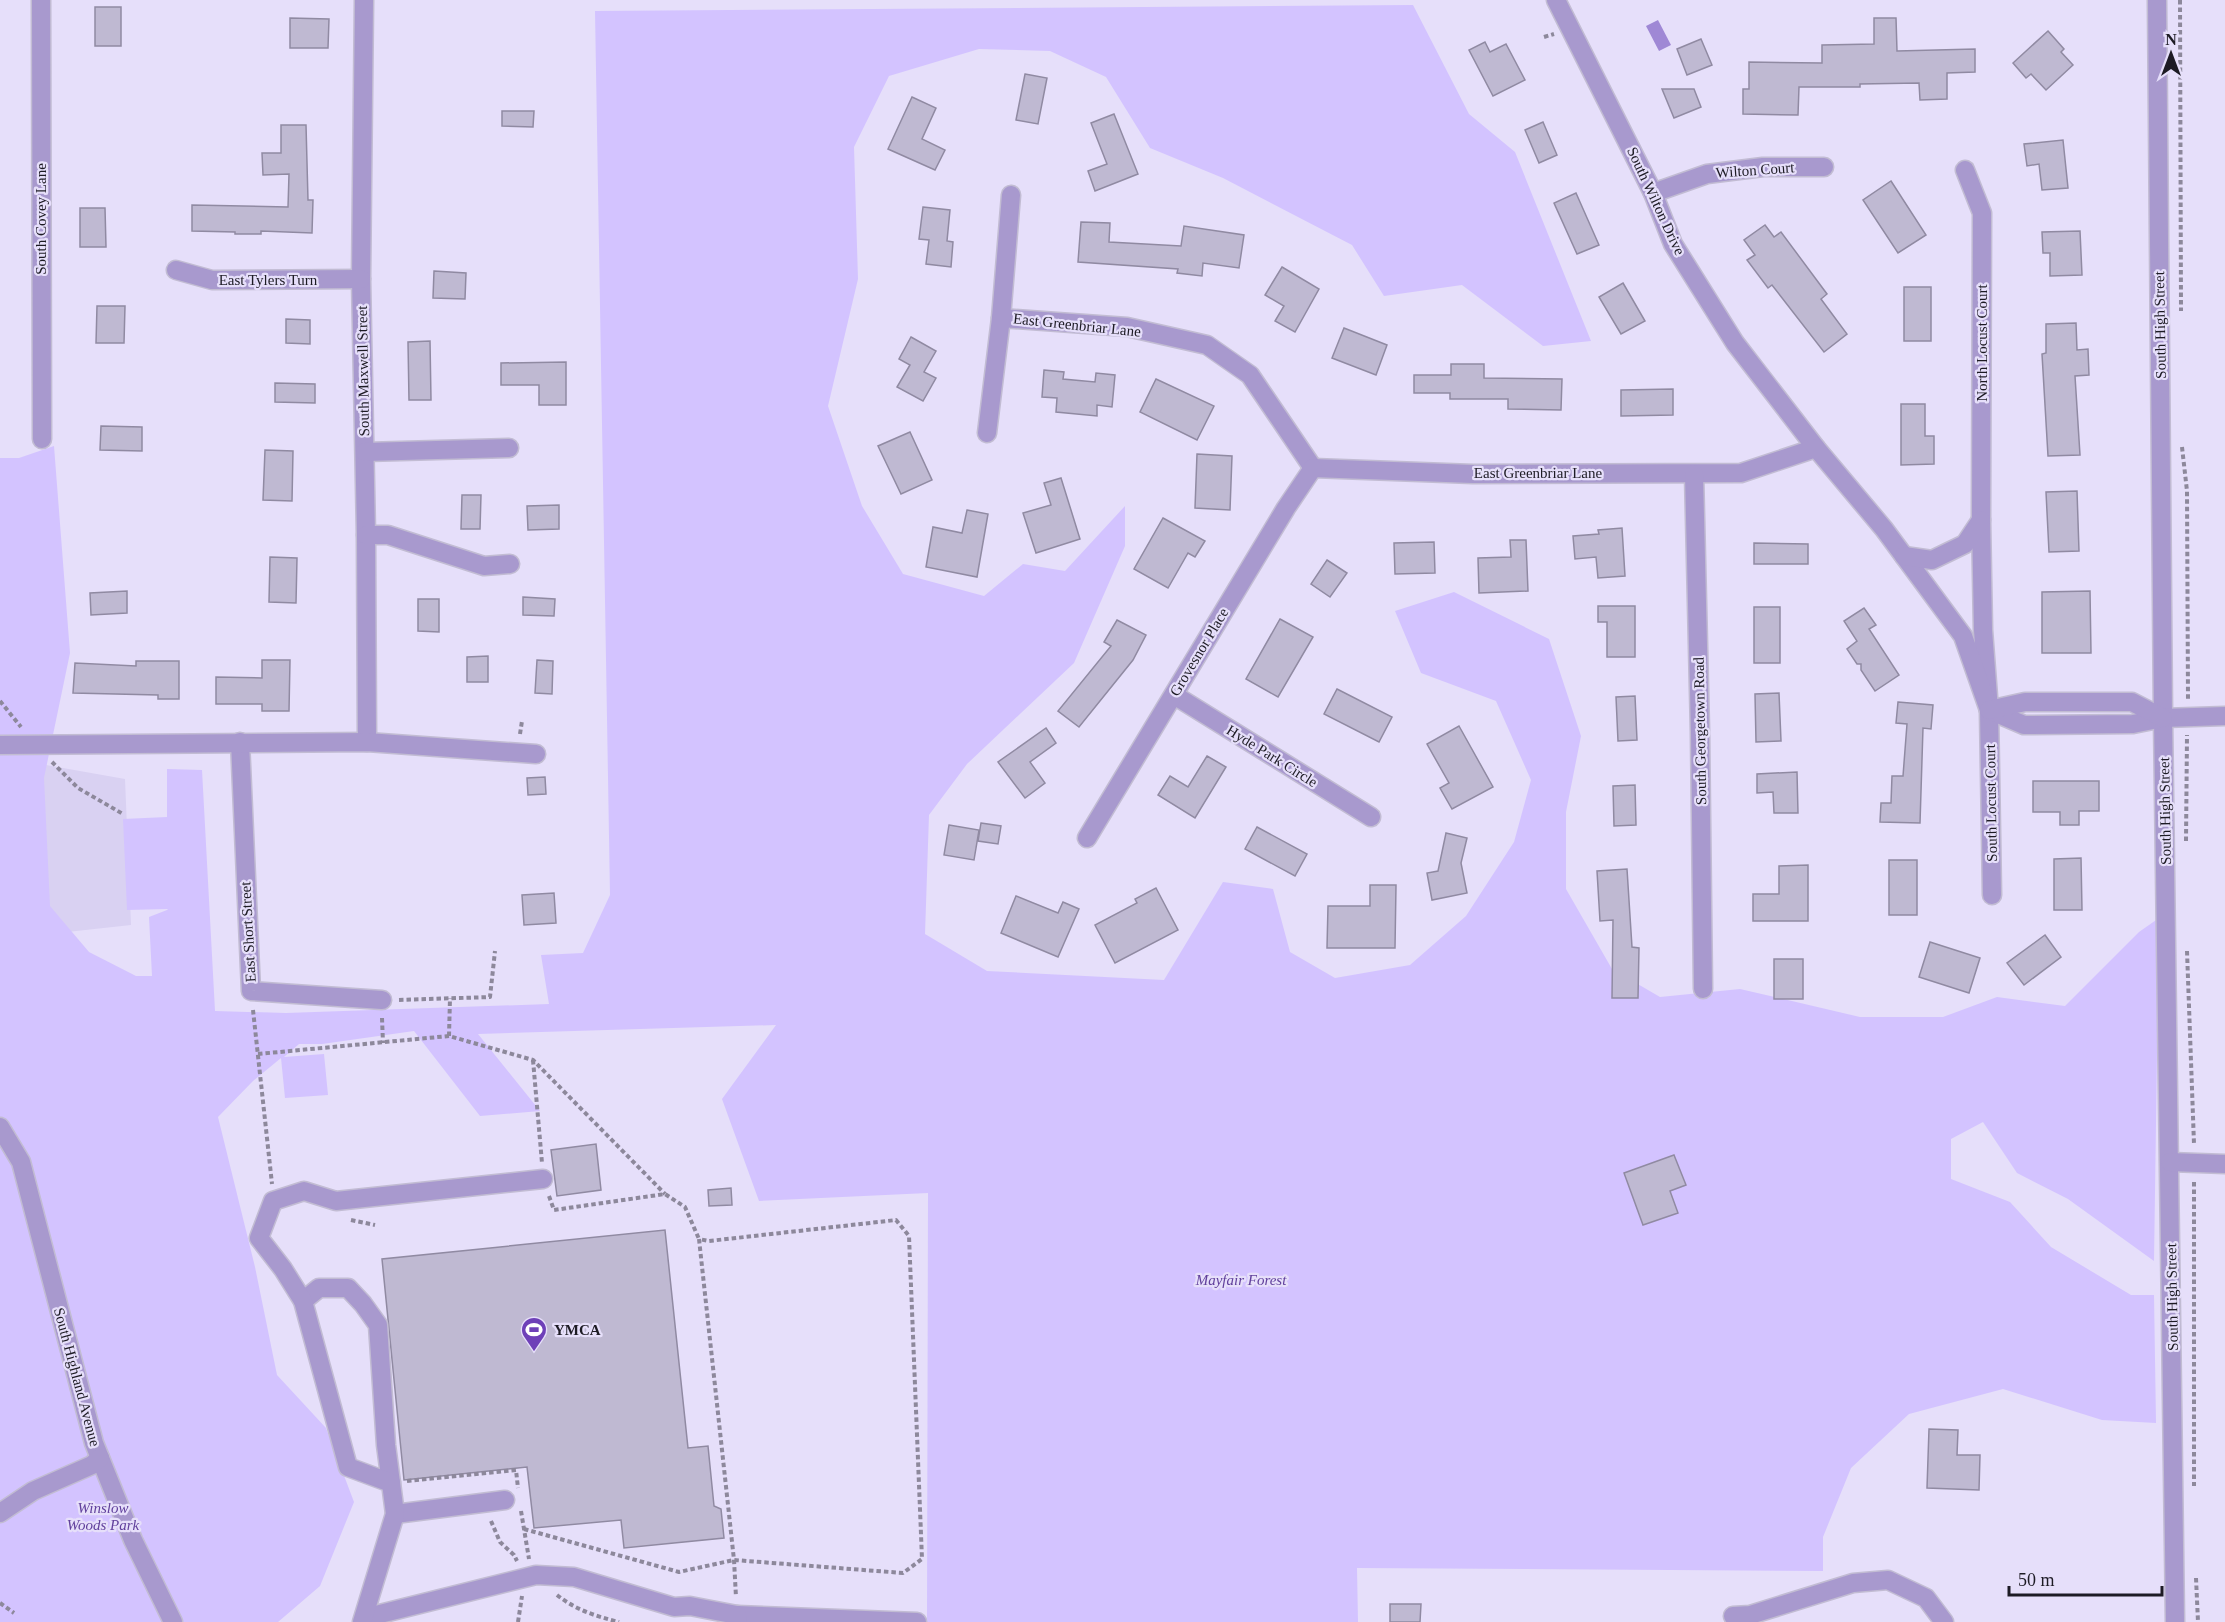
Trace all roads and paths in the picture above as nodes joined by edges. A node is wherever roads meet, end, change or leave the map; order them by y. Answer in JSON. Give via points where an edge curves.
{"nodes":[{"id":1,"x":41,"y":0,"type":"edge"},
{"id":2,"x":364,"y":0,"type":"edge"},
{"id":3,"x":1556,"y":0,"type":"edge"},
{"id":4,"x":2157,"y":0,"type":"edge"},
{"id":5,"x":2181,"y":0,"type":"edge"},
{"id":6,"x":1824,"y":167,"type":"dead end"},
{"id":7,"x":1965,"y":170,"type":"dead end"},
{"id":8,"x":1653,"y":193,"type":"junction"},
{"id":9,"x":1011,"y":195,"type":"dead end"},
{"id":10,"x":176,"y":270,"type":"dead end"},
{"id":11,"x":361,"y":279,"type":"junction"},
{"id":12,"x":2180,"y":314,"type":"dead end"},
{"id":13,"x":1001,"y":318,"type":"junction"},
{"id":14,"x":987,"y":433,"type":"dead end"},
{"id":15,"x":2180,"y":437,"type":"dead end"},
{"id":16,"x":42,"y":439,"type":"dead end"},
{"id":17,"x":509,"y":448,"type":"dead end"},
{"id":18,"x":1816,"y":448,"type":"junction"},
{"id":19,"x":364,"y":452,"type":"junction"},
{"id":20,"x":1314,"y":468,"type":"junction"},
{"id":21,"x":1694,"y":474,"type":"junction"},
{"id":22,"x":1980,"y":520,"type":"junction"},
{"id":23,"x":366,"y":535,"type":"junction"},
{"id":24,"x":1904,"y":556,"type":"junction"},
{"id":25,"x":510,"y":564,"type":"dead end"},
{"id":26,"x":1174,"y":695,"type":"junction"},
{"id":27,"x":1989,"y":710,"type":"junction"},
{"id":28,"x":2225,"y":716,"type":"edge"},
{"id":29,"x":2188,"y":717,"type":"junction"},
{"id":30,"x":2163,"y":718,"type":"junction"},
{"id":31,"x":240,"y":742,"type":"junction"},
{"id":32,"x":367,"y":742,"type":"junction"},
{"id":33,"x":0,"y":745,"type":"edge"},
{"id":34,"x":536,"y":754,"type":"dead end"},
{"id":35,"x":1371,"y":817,"type":"dead end"},
{"id":36,"x":1087,"y":838,"type":"dead end"},
{"id":37,"x":2186,"y":851,"type":"dead end"},
{"id":38,"x":1992,"y":895,"type":"dead end"},
{"id":39,"x":2187,"y":946,"type":"dead end"},
{"id":40,"x":495,"y":951,"type":"dead end"},
{"id":41,"x":1703,"y":989,"type":"dead end"},
{"id":42,"x":251,"y":991,"type":"junction"},
{"id":43,"x":450,"y":998,"type":"junction"},
{"id":44,"x":382,"y":1000,"type":"junction"},
{"id":45,"x":449,"y":1036,"type":"junction"},
{"id":46,"x":383,"y":1043,"type":"junction"},
{"id":47,"x":258,"y":1054,"type":"junction"},
{"id":48,"x":533,"y":1060,"type":"junction"},
{"id":49,"x":0,"y":1127,"type":"edge"},
{"id":50,"x":2170,"y":1162,"type":"junction"},
{"id":51,"x":2194,"y":1163,"type":"junction"},
{"id":52,"x":2225,"y":1164,"type":"edge"},
{"id":53,"x":543,"y":1179,"type":"joint"},
{"id":54,"x":665,"y":1194,"type":"junction"},
{"id":55,"x":273,"y":1202,"type":"junction"},
{"id":56,"x":554,"y":1210,"type":"dead end"},
{"id":57,"x":699,"y":1239,"type":"junction"},
{"id":58,"x":303,"y":1301,"type":"junction"},
{"id":59,"x":100,"y":1458,"type":"junction"},
{"id":60,"x":516,"y":1470,"type":"dead end"},
{"id":61,"x":391,"y":1483,"type":"junction"},
{"id":62,"x":2194,"y":1493,"type":"dead end"},
{"id":63,"x":505,"y":1500,"type":"dead end"},
{"id":64,"x":0,"y":1514,"type":"edge"},
{"id":65,"x":395,"y":1514,"type":"junction"},
{"id":66,"x":524,"y":1529,"type":"dead end"},
{"id":67,"x":734,"y":1560,"type":"junction"},
{"id":68,"x":2196,"y":1576,"type":"dead end"},
{"id":69,"x":0,"y":1603,"type":"edge"},
{"id":70,"x":14,"y":1613,"type":"dead end"},
{"id":71,"x":1733,"y":1616,"type":"dead end"},
{"id":72,"x":737,"y":1619,"type":"edge"},
{"id":73,"x":363,"y":1620,"type":"edge"},
{"id":74,"x":173,"y":1622,"type":"edge"},
{"id":75,"x":917,"y":1622,"type":"edge"},
{"id":76,"x":1944,"y":1622,"type":"edge"},
{"id":77,"x":2175,"y":1622,"type":"edge"},
{"id":78,"x":2198,"y":1622,"type":"edge"}],
"edges":[{"from":1,"to":16,"type":"street","name":"South Covey Lane"},
{"from":2,"to":11,"type":"street","name":"South Maxwell Street"},
{"from":3,"to":8,"type":"street","name":"South Wilton Drive"},
{"from":4,"to":30,"type":"street","name":"South High Street"},
{"from":5,"to":12,"type":"path"},
{"from":6,"to":8,"type":"street","name":"Wilton Court","via":[[1763,167],[1707,174]]},
{"from":7,"to":22,"type":"street","name":"North Locust Court","via":[[1982,213]]},
{"from":8,"to":18,"type":"street","name":"South Wilton Drive","via":[[1673,243],[1735,343]]},
{"from":9,"to":13,"type":"street"},
{"from":10,"to":11,"type":"street","name":"East Tylers Turn","via":[[212,280]]},
{"from":11,"to":19,"type":"street","name":"South Maxwell Street"},
{"from":13,"to":14,"type":"street"},
{"from":13,"to":20,"type":"street","name":"East Greenbriar Lane","via":[[1128,327],[1208,345],[1250,375]]},
{"from":15,"to":29,"type":"path","via":[[2187,491]]},
{"from":17,"to":19,"type":"street"},
{"from":18,"to":21,"type":"street","name":"East Greenbriar Lane","via":[[1741,472]]},
{"from":18,"to":24,"type":"street"},
{"from":19,"to":23,"type":"street","name":"South Maxwell Street"},
{"from":20,"to":21,"type":"street","name":"East Greenbriar Lane","via":[[1473,474]]},
{"from":20,"to":26,"type":"street","name":"Grovesnor Place"},
{"from":21,"to":41,"type":"street","name":"South Georgetown Road"},
{"from":22,"to":24,"type":"street","via":[[1965,544],[1932,560]]},
{"from":22,"to":27,"type":"street","name":"North Locust Court"},
{"from":23,"to":25,"type":"street","via":[[388,535],[484,566]]},
{"from":23,"to":32,"type":"street","name":"South Maxwell Street"},
{"from":24,"to":27,"type":"street","via":[[1963,636]]},
{"from":26,"to":35,"type":"street","name":"Hyde Park Circle"},
{"from":26,"to":36,"type":"street","name":"Grovesnor Place"},
{"from":27,"to":30,"type":"street","via":[[2024,725],[2133,724]]},
{"from":27,"to":38,"type":"street","name":"South Locust Court"},
{"from":28,"to":29,"type":"street"},
{"from":29,"to":30,"type":"street"},
{"from":29,"to":37,"type":"path"},
{"from":30,"to":50,"type":"street","name":"South High Street"},
{"from":31,"to":32,"type":"street"},
{"from":31,"to":33,"type":"street"},
{"from":31,"to":42,"type":"street","name":"East Short Street"},
{"from":32,"to":34,"type":"street"},
{"from":39,"to":51,"type":"path"},
{"from":40,"to":43,"type":"path","via":[[490,997]]},
{"from":42,"to":44,"type":"street","name":"East Short Street"},
{"from":42,"to":47,"type":"path"},
{"from":43,"to":44,"type":"path"},
{"from":43,"to":45,"type":"path"},
{"from":44,"to":46,"type":"path"},
{"from":45,"to":46,"type":"path"},
{"from":45,"to":48,"type":"path"},
{"from":46,"to":47,"type":"path"},
{"from":47,"to":55,"type":"path"},
{"from":48,"to":53,"type":"path"},
{"from":48,"to":54,"type":"path"},
{"from":49,"to":59,"type":"street","name":"South Highland Avenue","via":[[21,1162]]},
{"from":50,"to":51,"type":"street"},
{"from":50,"to":77,"type":"street","name":"South High Street"},
{"from":51,"to":52,"type":"street"},
{"from":51,"to":62,"type":"path"},
{"from":53,"to":55,"type":"street","via":[[336,1202],[304,1191]]},
{"from":54,"to":56,"type":"path"},
{"from":54,"to":57,"type":"path","via":[[685,1207]]},
{"from":55,"to":58,"type":"street","via":[[259,1238]]},
{"from":57,"to":67,"type":"path"},
{"from":57,"to":67,"type":"path","via":[[710,1241],[896,1220],[909,1236],[922,1559],[903,1573]]},
{"from":58,"to":61,"type":"street","via":[[348,1467]]},
{"from":58,"to":61,"type":"street","via":[[319,1288],[348,1288],[378,1325]]},
{"from":59,"to":64,"type":"street","via":[[33,1491]]},
{"from":59,"to":74,"type":"street","name":"South Highland Avenue","via":[[133,1540]]},
{"from":60,"to":61,"type":"path"},
{"from":61,"to":65,"type":"street"},
{"from":63,"to":65,"type":"street"},
{"from":65,"to":73,"type":"street"},
{"from":66,"to":67,"type":"path","via":[[679,1572]]},
{"from":67,"to":72,"type":"path"},
{"from":68,"to":78,"type":"path"},
{"from":69,"to":70,"type":"path"},
{"from":71,"to":76,"type":"street","via":[[1750,1615],[1853,1583],[1887,1580],[1926,1598]]},
{"from":72,"to":73,"type":"street","via":[[690,1606],[674,1607],[574,1577],[536,1575]]},
{"from":72,"to":75,"type":"street"}]}
